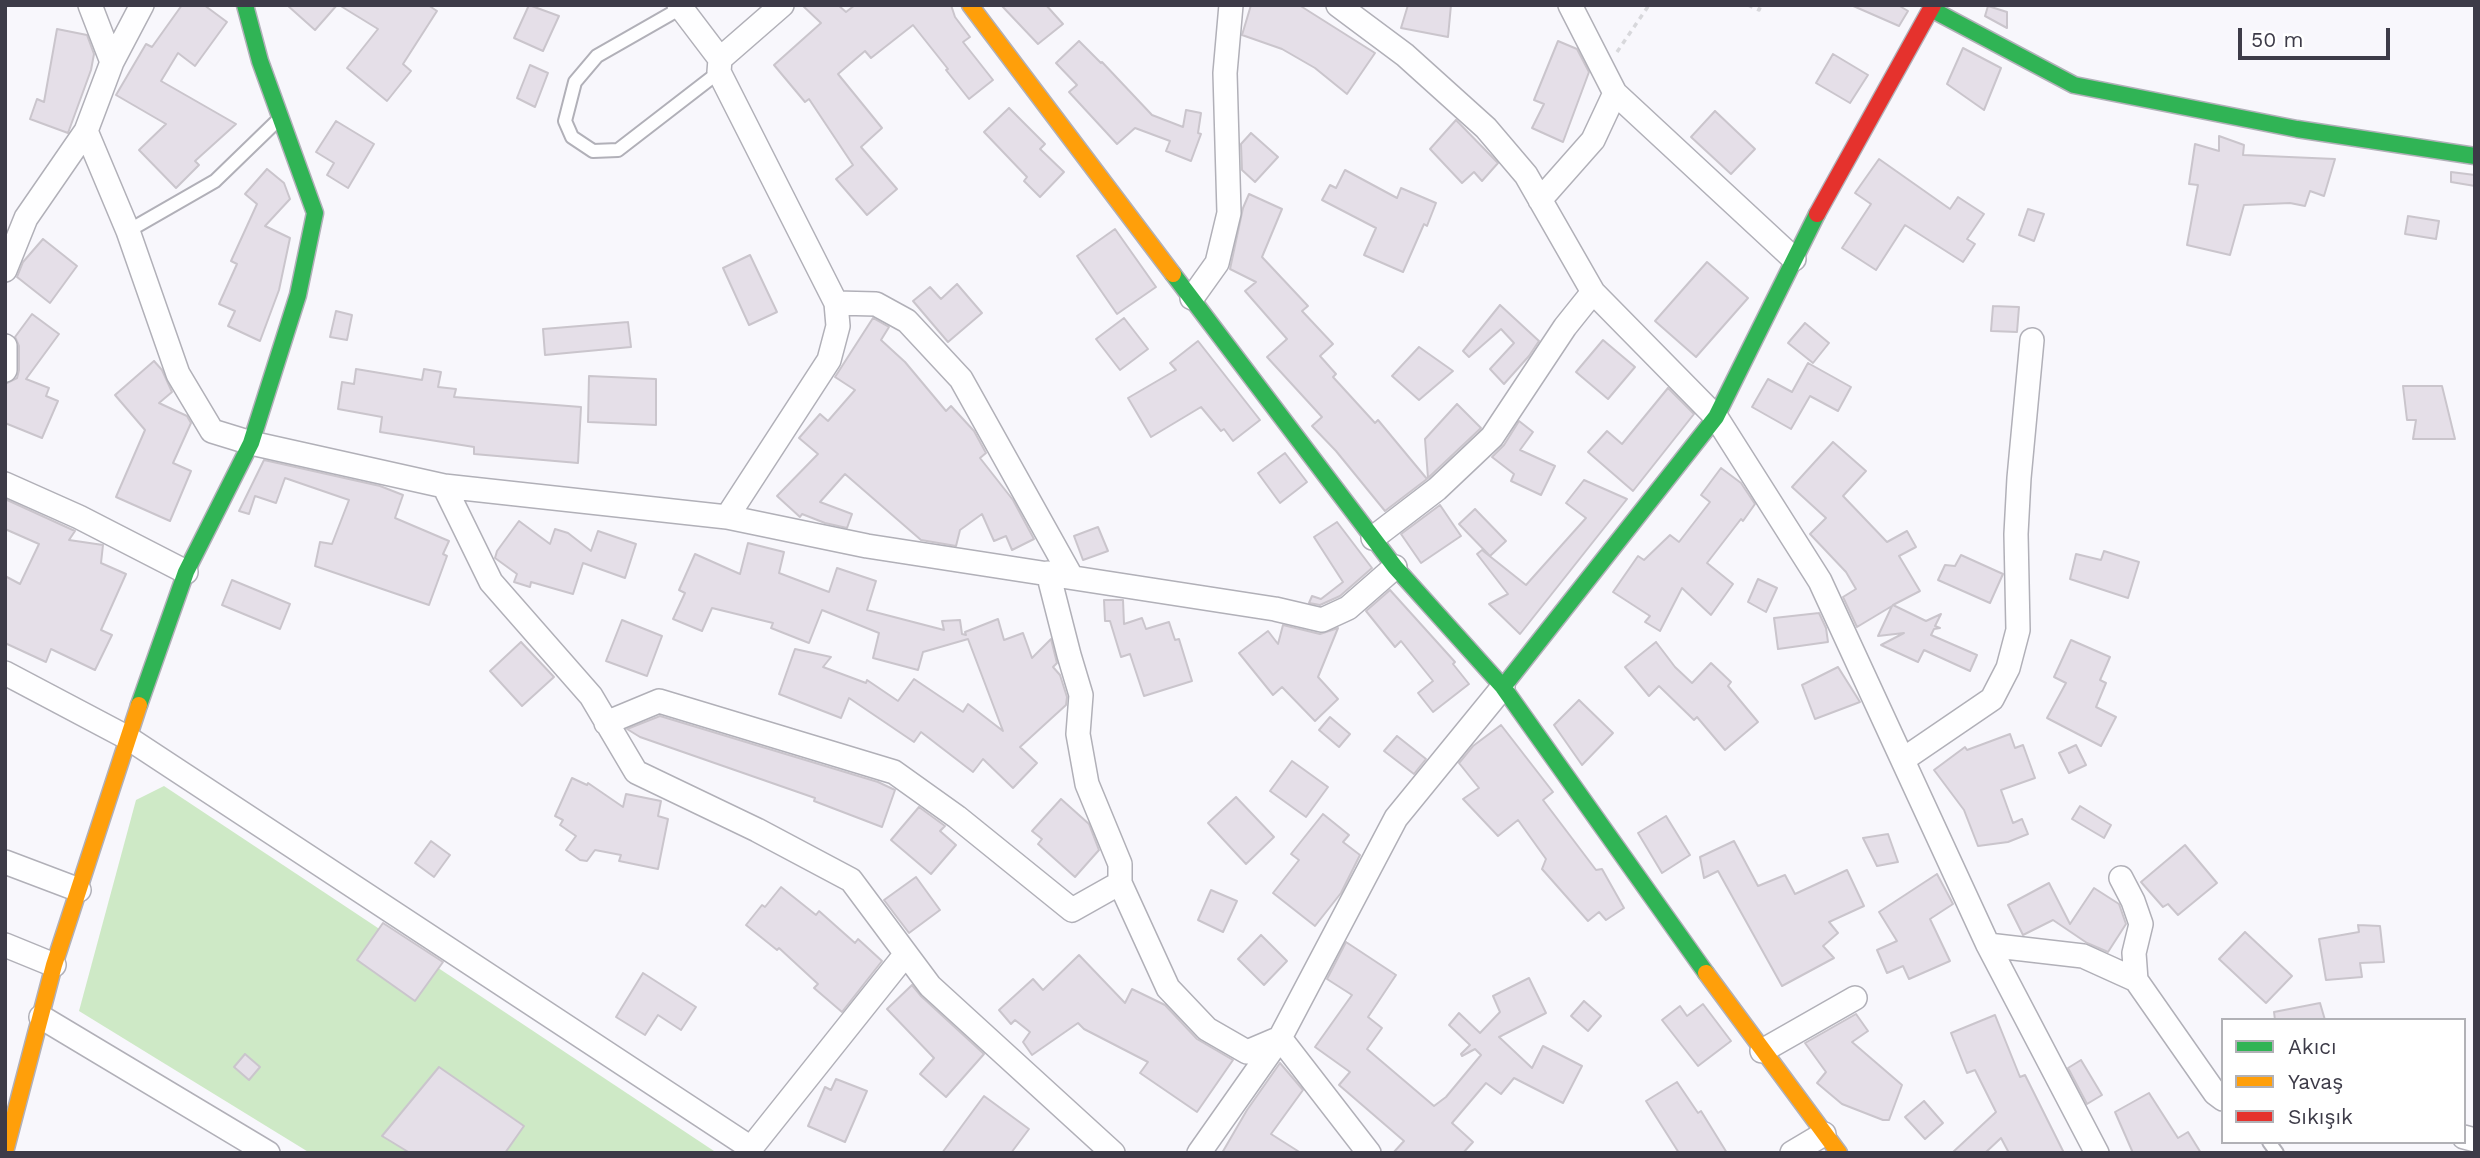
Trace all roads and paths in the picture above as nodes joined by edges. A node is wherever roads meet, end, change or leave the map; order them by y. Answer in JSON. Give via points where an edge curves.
{"nodes":[{"id":1,"x":90,"y":5,"type":"edge"},
{"id":2,"x":142,"y":5,"type":"edge"},
{"id":3,"x":245,"y":5,"type":"edge"},
{"id":4,"x":782,"y":5,"type":"edge"},
{"id":5,"x":970,"y":5,"type":"edge"},
{"id":6,"x":1231,"y":5,"type":"edge"},
{"id":7,"x":1338,"y":5,"type":"edge"},
{"id":8,"x":1570,"y":5,"type":"edge"},
{"id":9,"x":1649,"y":5,"type":"edge"},
{"id":10,"x":1748,"y":5,"type":"edge"},
{"id":11,"x":1761,"y":5,"type":"edge"},
{"id":12,"x":680,"y":7,"type":"edge"},
{"id":13,"x":1932,"y":7,"type":"edge"},
{"id":14,"x":1367,"y":14,"type":"edge"},
{"id":15,"x":112,"y":62,"type":"junction"},
{"id":16,"x":719,"y":66,"type":"junction"},
{"id":17,"x":1604,"y":71,"type":"junction"},
{"id":18,"x":1615,"y":93,"type":"junction"},
{"id":19,"x":281,"y":118,"type":"junction"},
{"id":20,"x":86,"y":131,"type":"junction"},
{"id":21,"x":2475,"y":156,"type":"edge"},
{"id":22,"x":1540,"y":200,"type":"junction"},
{"id":23,"x":128,"y":230,"type":"junction"},
{"id":24,"x":1794,"y":259,"type":"junction"},
{"id":25,"x":5,"y":270,"type":"edge"},
{"id":26,"x":1593,"y":292,"type":"junction"},
{"id":27,"x":1192,"y":298,"type":"junction"},
{"id":28,"x":835,"y":303,"type":"junction"},
{"id":29,"x":2032,"y":340,"type":"dead end"},
{"id":30,"x":5,"y":346,"type":"edge"},
{"id":31,"x":5,"y":370,"type":"edge"},
{"id":32,"x":1716,"y":417,"type":"junction"},
{"id":33,"x":251,"y":443,"type":"junction"},
{"id":34,"x":5,"y":484,"type":"edge"},
{"id":35,"x":444,"y":486,"type":"junction"},
{"id":36,"x":727,"y":517,"type":"junction"},
{"id":37,"x":1373,"y":538,"type":"junction"},
{"id":38,"x":1395,"y":567,"type":"junction"},
{"id":39,"x":186,"y":572,"type":"junction"},
{"id":40,"x":1048,"y":573,"type":"junction"},
{"id":41,"x":1071,"y":576,"type":"junction"},
{"id":42,"x":5,"y":673,"type":"edge"},
{"id":43,"x":1503,"y":687,"type":"junction"},
{"id":44,"x":606,"y":723,"type":"junction"},
{"id":45,"x":128,"y":738,"type":"junction"},
{"id":46,"x":1904,"y":759,"type":"junction"},
{"id":47,"x":5,"y":862,"type":"edge"},
{"id":48,"x":2121,"y":878,"type":"dead end"},
{"id":49,"x":1120,"y":883,"type":"junction"},
{"id":50,"x":79,"y":890,"type":"junction"},
{"id":51,"x":1988,"y":945,"type":"junction"},
{"id":52,"x":5,"y":946,"type":"edge"},
{"id":53,"x":905,"y":955,"type":"junction"},
{"id":54,"x":54,"y":965,"type":"junction"},
{"id":55,"x":2136,"y":980,"type":"junction"},
{"id":56,"x":1855,"y":998,"type":"dead end"},
{"id":57,"x":41,"y":1017,"type":"junction"},
{"id":58,"x":1279,"y":1038,"type":"junction"},
{"id":59,"x":1762,"y":1052,"type":"junction"},
{"id":60,"x":2221,"y":1098,"type":"edge"},
{"id":61,"x":1824,"y":1134,"type":"junction"},
{"id":62,"x":751,"y":1151,"type":"edge"},
{"id":63,"x":5,"y":1152,"type":"edge"},
{"id":64,"x":268,"y":1153,"type":"edge"},
{"id":65,"x":1113,"y":1153,"type":"edge"},
{"id":66,"x":1199,"y":1153,"type":"edge"},
{"id":67,"x":1369,"y":1153,"type":"edge"},
{"id":68,"x":1791,"y":1153,"type":"edge"},
{"id":69,"x":1839,"y":1153,"type":"edge"},
{"id":70,"x":2097,"y":1153,"type":"edge"}],
"edges":[{"from":1,"to":15,"type":"street"},
{"from":2,"to":15,"type":"street"},
{"from":3,"to":19,"type":"street"},
{"from":4,"to":16,"type":"street"},
{"from":5,"to":27,"type":"street"},
{"from":6,"to":27,"type":"street","via":[[1225,73],[1229,213],[1217,263]]},
{"from":7,"to":14,"type":"street"},
{"from":8,"to":17,"type":"street"},
{"from":9,"to":17,"type":"path"},
{"from":10,"to":11,"type":"path","via":[[1759,10]]},
{"from":12,"to":16,"type":"street"},
{"from":12,"to":16,"type":"lane","via":[[597,56],[575,82],[565,121],[572,137],[593,151],[618,150]]},
{"from":13,"to":21,"type":"street","via":[[2074,85],[2297,130]]},
{"from":13,"to":24,"type":"street"},
{"from":14,"to":22,"type":"street","via":[[1486,128],[1526,175]]},
{"from":15,"to":20,"type":"street"},
{"from":16,"to":28,"type":"street"},
{"from":17,"to":18,"type":"street"},
{"from":18,"to":22,"type":"street","via":[[1593,140]]},
{"from":18,"to":24,"type":"street"},
{"from":19,"to":23,"type":"lane","via":[[215,181]]},
{"from":19,"to":33,"type":"street","via":[[315,213],[299,295]]},
{"from":20,"to":23,"type":"street"},
{"from":20,"to":25,"type":"street","via":[[26,218]]},
{"from":22,"to":26,"type":"street"},
{"from":23,"to":33,"type":"street","via":[[178,374],[212,431]]},
{"from":24,"to":32,"type":"street"},
{"from":26,"to":32,"type":"street"},
{"from":26,"to":37,"type":"street","via":[[1492,437],[1437,489]]},
{"from":27,"to":37,"type":"street"},
{"from":28,"to":36,"type":"street","via":[[838,326],[829,360]]},
{"from":28,"to":41,"type":"street","via":[[876,304],[907,321],[961,379]]},
{"from":29,"to":46,"type":"street","via":[[2016,534],[2018,630],[2008,668],[1992,699]]},
{"from":30,"to":31,"type":"street"},
{"from":32,"to":43,"type":"street"},
{"from":32,"to":46,"type":"street","via":[[1820,581]]},
{"from":33,"to":35,"type":"street"},
{"from":33,"to":39,"type":"street"},
{"from":34,"to":39,"type":"street"},
{"from":35,"to":36,"type":"street"},
{"from":35,"to":44,"type":"street","via":[[491,582],[591,696]]},
{"from":36,"to":40,"type":"street","via":[[867,546]]},
{"from":37,"to":38,"type":"street"},
{"from":38,"to":41,"type":"street","via":[[1348,608],[1322,620],[1275,608]]},
{"from":38,"to":43,"type":"street"},
{"from":39,"to":45,"type":"street"},
{"from":40,"to":41,"type":"street"},
{"from":40,"to":49,"type":"street","via":[[1082,695],[1078,734],[1087,784],[1120,864]]},
{"from":42,"to":45,"type":"street"},
{"from":43,"to":58,"type":"street","via":[[1396,818]]},
{"from":43,"to":59,"type":"street"},
{"from":44,"to":49,"type":"street","via":[[659,701],[894,772],[1072,910]]},
{"from":44,"to":53,"type":"street","via":[[636,772],[851,880]]},
{"from":45,"to":50,"type":"street"},
{"from":45,"to":62,"type":"street"},
{"from":46,"to":51,"type":"street"},
{"from":47,"to":50,"type":"street"},
{"from":48,"to":55,"type":"street","via":[[2141,924],[2134,953]]},
{"from":49,"to":58,"type":"street","via":[[1168,988],[1207,1029],[1247,1052]]},
{"from":50,"to":54,"type":"street"},
{"from":51,"to":55,"type":"street","via":[[2083,956]]},
{"from":51,"to":70,"type":"street"},
{"from":52,"to":54,"type":"street"},
{"from":53,"to":62,"type":"street"},
{"from":53,"to":65,"type":"street","via":[[930,986]]},
{"from":54,"to":57,"type":"street"},
{"from":55,"to":60,"type":"street"},
{"from":56,"to":59,"type":"street"},
{"from":57,"to":63,"type":"street"},
{"from":57,"to":64,"type":"street"},
{"from":58,"to":66,"type":"street"},
{"from":58,"to":67,"type":"street"},
{"from":59,"to":61,"type":"street"},
{"from":61,"to":68,"type":"street"},
{"from":61,"to":69,"type":"street"}]}
